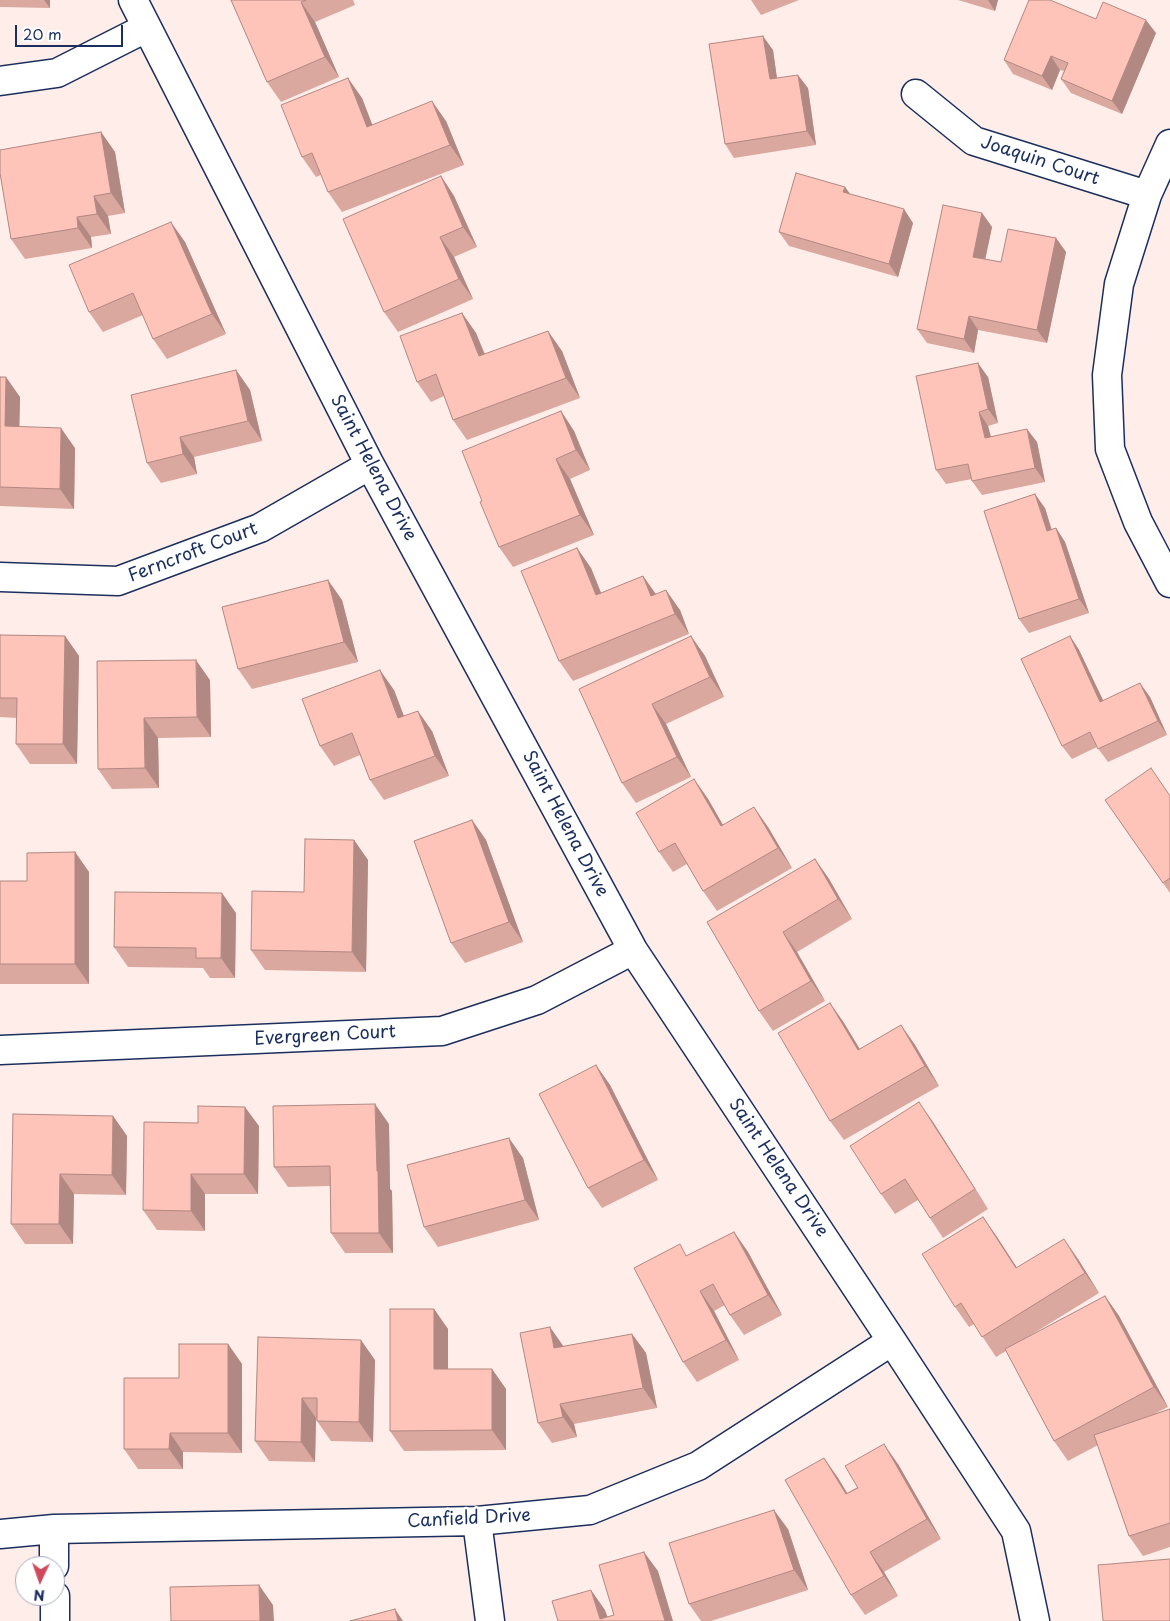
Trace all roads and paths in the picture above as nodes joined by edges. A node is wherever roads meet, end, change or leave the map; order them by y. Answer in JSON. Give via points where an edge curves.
{"nodes":[{"id":1,"x":133,"y":0,"type":"edge"},
{"id":2,"x":146,"y":28,"type":"junction"},
{"id":3,"x":0,"y":81,"type":"edge"},
{"id":4,"x":916,"y":94,"type":"dead end"},
{"id":5,"x":1170,"y":144,"type":"edge"},
{"id":6,"x":1147,"y":195,"type":"junction"},
{"id":7,"x":370,"y":465,"type":"junction"},
{"id":8,"x":0,"y":577,"type":"edge"},
{"id":9,"x":1170,"y":583,"type":"edge"},
{"id":10,"x":633,"y":950,"type":"junction"},
{"id":11,"x":0,"y":1050,"type":"edge"},
{"id":12,"x":892,"y":1341,"type":"junction"},
{"id":13,"x":477,"y":1522,"type":"junction"},
{"id":14,"x":54,"y":1529,"type":"junction"},
{"id":15,"x":0,"y":1534,"type":"edge"},
{"id":16,"x":54,"y":1556,"type":"edge"},
{"id":17,"x":55,"y":1606,"type":"edge"},
{"id":18,"x":55,"y":1621,"type":"edge"},
{"id":19,"x":490,"y":1621,"type":"edge"},
{"id":20,"x":1034,"y":1621,"type":"edge"}],
"edges":[{"from":1,"to":2,"type":"street","name":"Saint Helena Drive"},
{"from":2,"to":3,"type":"street","via":[[57,73]]},
{"from":2,"to":7,"type":"street","name":"Saint Helena Drive"},
{"from":4,"to":6,"type":"street","name":"Joaquin Court","via":[[974,141]]},
{"from":5,"to":6,"type":"street"},
{"from":6,"to":9,"type":"street","via":[[1119,284],[1107,374],[1110,449],[1138,522]]},
{"from":7,"to":8,"type":"street","name":"Ferncroft Court","via":[[260,528],[118,581]]},
{"from":7,"to":10,"type":"street","name":"Saint Helena Drive"},
{"from":10,"to":11,"type":"street","name":"Evergreen Court","via":[[537,1000],[442,1031]]},
{"from":10,"to":12,"type":"street","name":"Saint Helena Drive"},
{"from":12,"to":13,"type":"street","name":"Canfield Drive","via":[[698,1466],[590,1510]]},
{"from":12,"to":20,"type":"street","name":"Saint Helena Drive","via":[[1016,1531]]},
{"from":13,"to":14,"type":"street","name":"Canfield Drive"},
{"from":13,"to":19,"type":"street"},
{"from":14,"to":15,"type":"street","name":"Canfield Drive"},
{"from":14,"to":16,"type":"street"},
{"from":17,"to":18,"type":"street"}]}
